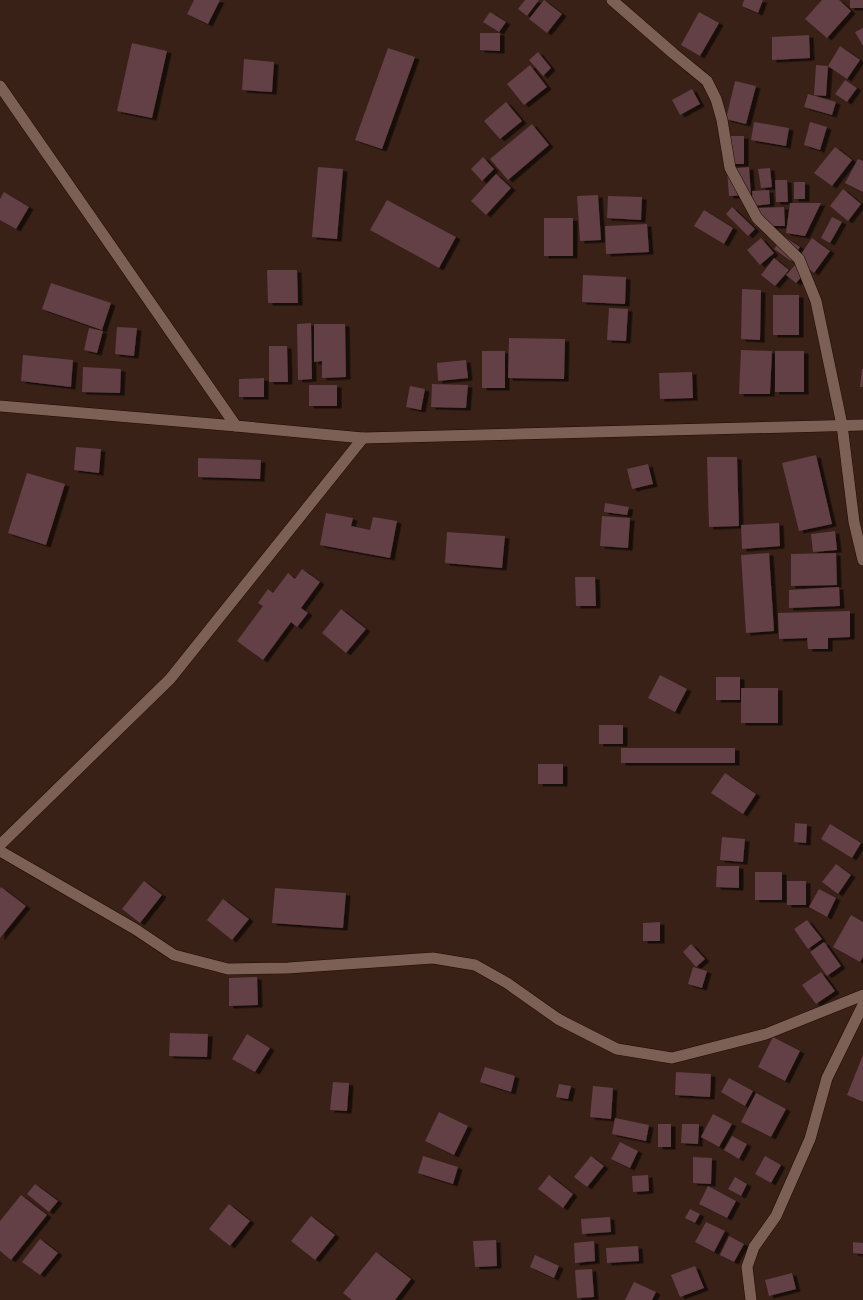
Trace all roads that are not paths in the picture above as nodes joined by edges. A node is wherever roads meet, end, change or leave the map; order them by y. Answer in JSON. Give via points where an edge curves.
{"nodes":[{"id":1,"x":612,"y":0,"type":"edge"},
{"id":2,"x":0,"y":86,"type":"edge"},
{"id":3,"x":0,"y":406,"type":"edge"},
{"id":4,"x":842,"y":425,"type":"junction"},
{"id":5,"x":863,"y":425,"type":"edge"},
{"id":6,"x":236,"y":426,"type":"junction"},
{"id":7,"x":363,"y":438,"type":"junction"},
{"id":8,"x":863,"y":560,"type":"edge"},
{"id":9,"x":0,"y":845,"type":"edge"},
{"id":10,"x":0,"y":852,"type":"edge"},
{"id":11,"x":863,"y":995,"type":"edge"},
{"id":12,"x":863,"y":1005,"type":"edge"},
{"id":13,"x":751,"y":1300,"type":"edge"}],
"edges":[{"from":1,"to":4,"type":"street","via":[[707,81],[716,98],[722,120],[730,168],[757,218],[799,260],[816,301]]},
{"from":2,"to":6,"type":"street"},
{"from":3,"to":6,"type":"street"},
{"from":4,"to":5,"type":"street"},
{"from":4,"to":7,"type":"street"},
{"from":4,"to":8,"type":"street","via":[[854,522]]},
{"from":6,"to":7,"type":"street"},
{"from":7,"to":9,"type":"street","via":[[170,679]]},
{"from":10,"to":11,"type":"street","via":[[135,929],[174,955],[228,969],[288,968],[433,958],[475,965],[507,983],[558,1019],[617,1049],[672,1058],[766,1034]]},
{"from":12,"to":13,"type":"street","via":[[827,1078],[810,1139],[776,1216],[754,1247],[747,1267]]}]}
